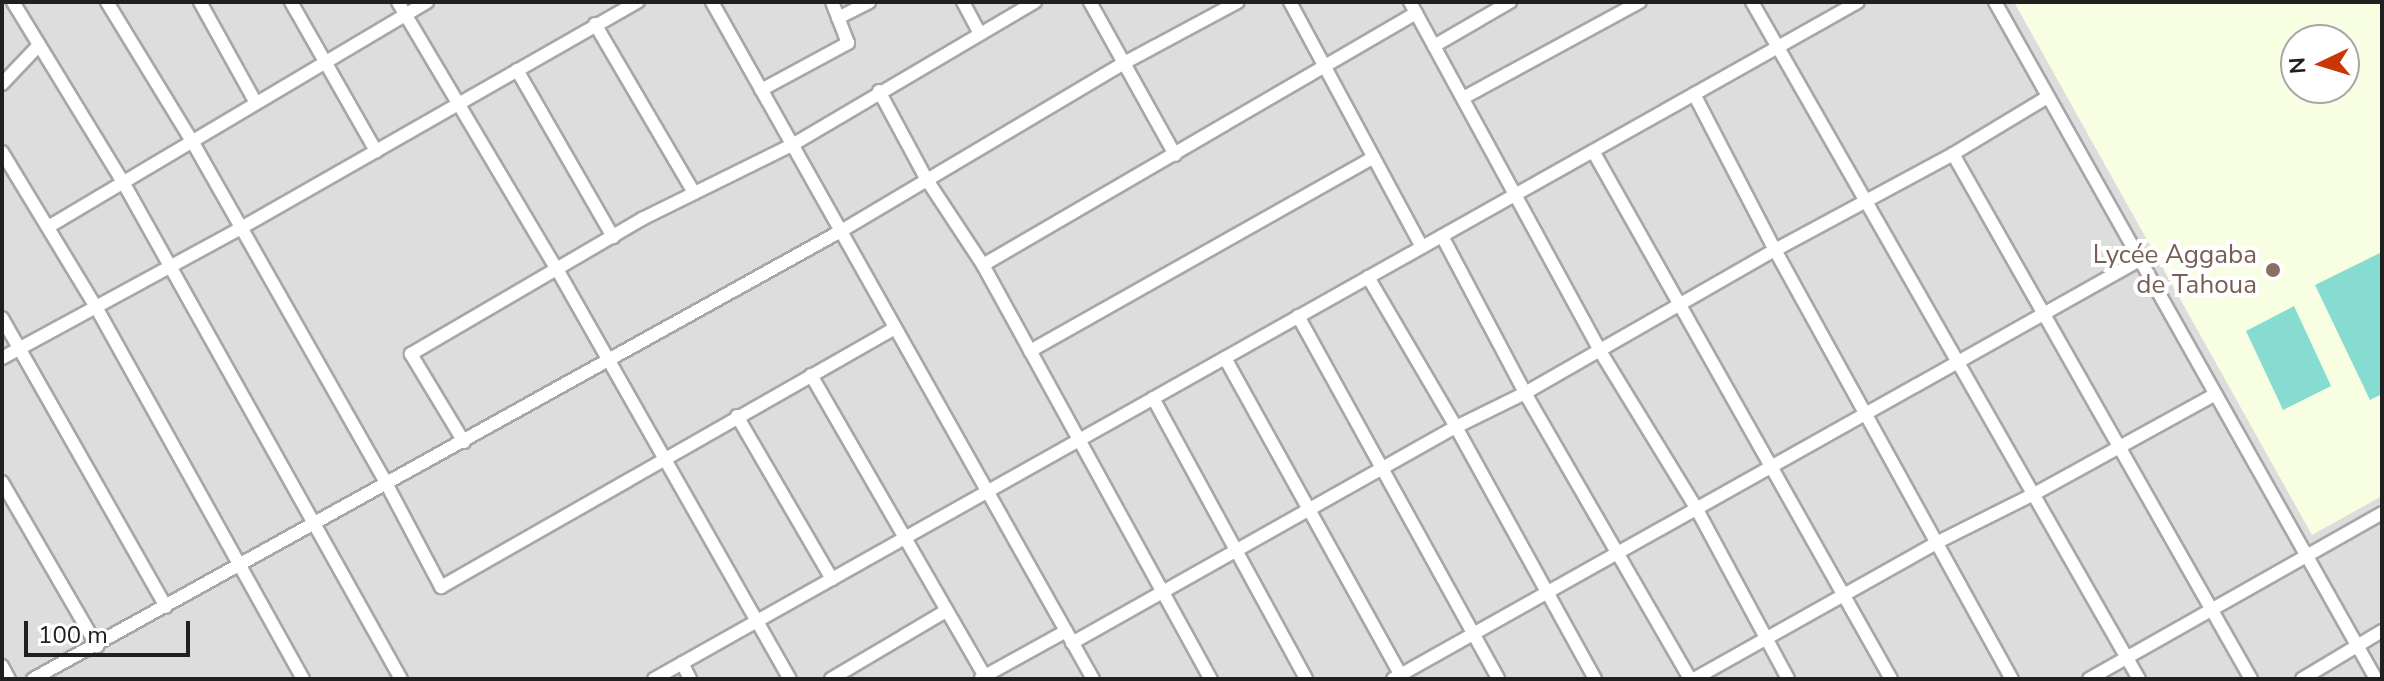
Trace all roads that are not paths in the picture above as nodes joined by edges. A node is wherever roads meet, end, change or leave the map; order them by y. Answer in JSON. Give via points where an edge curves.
{"nodes":[{"id":1,"x":12,"y":2,"type":"edge"},
{"id":2,"x":107,"y":2,"type":"edge"},
{"id":3,"x":200,"y":2,"type":"edge"},
{"id":4,"x":291,"y":2,"type":"edge"},
{"id":5,"x":398,"y":2,"type":"edge"},
{"id":6,"x":427,"y":2,"type":"edge"},
{"id":7,"x":638,"y":2,"type":"edge"},
{"id":8,"x":712,"y":2,"type":"edge"},
{"id":9,"x":832,"y":2,"type":"edge"},
{"id":10,"x":869,"y":2,"type":"edge"},
{"id":11,"x":963,"y":2,"type":"edge"},
{"id":12,"x":1035,"y":2,"type":"edge"},
{"id":13,"x":1090,"y":2,"type":"edge"},
{"id":14,"x":1238,"y":2,"type":"edge"},
{"id":15,"x":1290,"y":2,"type":"edge"},
{"id":16,"x":1510,"y":2,"type":"edge"},
{"id":17,"x":1640,"y":2,"type":"edge"},
{"id":18,"x":1752,"y":2,"type":"edge"},
{"id":19,"x":1858,"y":2,"type":"edge"},
{"id":20,"x":1995,"y":2,"type":"edge"},
{"id":21,"x":2,"y":5,"type":"edge"},
{"id":22,"x":1413,"y":8,"type":"edge"},
{"id":23,"x":405,"y":15,"type":"junction"},
{"id":24,"x":838,"y":18,"type":"junction"},
{"id":25,"x":595,"y":24,"type":"junction"},
{"id":26,"x":980,"y":34,"type":"junction"},
{"id":27,"x":39,"y":45,"type":"junction"},
{"id":28,"x":1434,"y":46,"type":"junction"},
{"id":29,"x":1779,"y":46,"type":"junction"},
{"id":30,"x":327,"y":61,"type":"junction"},
{"id":31,"x":1124,"y":63,"type":"junction"},
{"id":32,"x":517,"y":70,"type":"junction"},
{"id":33,"x":1324,"y":70,"type":"junction"},
{"id":34,"x":2,"y":84,"type":"edge"},
{"id":35,"x":761,"y":90,"type":"junction"},
{"id":36,"x":879,"y":91,"type":"junction"},
{"id":37,"x":1694,"y":94,"type":"junction"},
{"id":38,"x":1463,"y":98,"type":"junction"},
{"id":39,"x":2046,"y":98,"type":"junction"},
{"id":40,"x":256,"y":103,"type":"junction"},
{"id":41,"x":460,"y":103,"type":"junction"},
{"id":42,"x":192,"y":141,"type":"junction"},
{"id":43,"x":792,"y":145,"type":"junction"},
{"id":44,"x":376,"y":151,"type":"junction"},
{"id":45,"x":1593,"y":151,"type":"junction"},
{"id":46,"x":2,"y":152,"type":"edge"},
{"id":47,"x":1953,"y":154,"type":"junction"},
{"id":48,"x":1175,"y":155,"type":"junction"},
{"id":49,"x":1373,"y":158,"type":"junction"},
{"id":50,"x":927,"y":180,"type":"junction"},
{"id":51,"x":123,"y":182,"type":"junction"},
{"id":52,"x":694,"y":193,"type":"junction"},
{"id":53,"x":1515,"y":194,"type":"junction"},
{"id":54,"x":1867,"y":199,"type":"junction"},
{"id":55,"x":48,"y":227,"type":"junction"},
{"id":56,"x":241,"y":228,"type":"junction"},
{"id":57,"x":841,"y":231,"type":"junction"},
{"id":58,"x":1442,"y":236,"type":"junction"},
{"id":59,"x":613,"y":237,"type":"junction"},
{"id":60,"x":1422,"y":247,"type":"junction"},
{"id":61,"x":1775,"y":250,"type":"junction"},
{"id":62,"x":2138,"y":261,"type":"junction"},
{"id":63,"x":983,"y":265,"type":"junction"},
{"id":64,"x":170,"y":267,"type":"junction"},
{"id":65,"x":558,"y":271,"type":"junction"},
{"id":66,"x":1368,"y":277,"type":"junction"},
{"id":67,"x":1678,"y":306,"type":"junction"},
{"id":68,"x":96,"y":307,"type":"junction"},
{"id":69,"x":2044,"y":314,"type":"junction"},
{"id":70,"x":1298,"y":316,"type":"junction"},
{"id":71,"x":2,"y":318,"type":"edge"},
{"id":72,"x":895,"y":328,"type":"junction"},
{"id":73,"x":19,"y":349,"type":"junction"},
{"id":74,"x":1030,"y":351,"type":"junction"},
{"id":75,"x":1600,"y":351,"type":"junction"},
{"id":76,"x":608,"y":357,"type":"junction"},
{"id":77,"x":2,"y":358,"type":"edge"},
{"id":78,"x":1225,"y":358,"type":"junction"},
{"id":79,"x":1958,"y":361,"type":"junction"},
{"id":80,"x":811,"y":375,"type":"junction"},
{"id":81,"x":1525,"y":393,"type":"junction"},
{"id":82,"x":2214,"y":395,"type":"junction"},
{"id":83,"x":1153,"y":398,"type":"junction"},
{"id":84,"x":1865,"y":414,"type":"junction"},
{"id":85,"x":737,"y":416,"type":"junction"},
{"id":86,"x":1456,"y":427,"type":"junction"},
{"id":87,"x":1080,"y":439,"type":"junction"},
{"id":88,"x":464,"y":442,"type":"junction"},
{"id":89,"x":2120,"y":447,"type":"junction"},
{"id":90,"x":664,"y":457,"type":"junction"},
{"id":91,"x":1772,"y":467,"type":"junction"},
{"id":92,"x":1380,"y":471,"type":"junction"},
{"id":93,"x":2,"y":482,"type":"edge"},
{"id":94,"x":386,"y":483,"type":"junction"},
{"id":95,"x":987,"y":491,"type":"junction"},
{"id":96,"x":2034,"y":494,"type":"junction"},
{"id":97,"x":1695,"y":506,"type":"junction"},
{"id":98,"x":1310,"y":511,"type":"junction"},
{"id":99,"x":2382,"y":513,"type":"edge"},
{"id":100,"x":313,"y":524,"type":"junction"},
{"id":101,"x":905,"y":538,"type":"junction"},
{"id":102,"x":1936,"y":543,"type":"junction"},
{"id":103,"x":1618,"y":550,"type":"junction"},
{"id":104,"x":1236,"y":553,"type":"junction"},
{"id":105,"x":2306,"y":557,"type":"junction"},
{"id":106,"x":241,"y":565,"type":"junction"},
{"id":107,"x":832,"y":579,"type":"junction"},
{"id":108,"x":1164,"y":592,"type":"junction"},
{"id":109,"x":1545,"y":592,"type":"junction"},
{"id":110,"x":1846,"y":595,"type":"junction"},
{"id":111,"x":166,"y":607,"type":"junction"},
{"id":112,"x":2212,"y":609,"type":"junction"},
{"id":113,"x":946,"y":611,"type":"junction"},
{"id":114,"x":757,"y":621,"type":"junction"},
{"id":115,"x":2382,"y":631,"type":"edge"},
{"id":116,"x":1472,"y":635,"type":"junction"},
{"id":117,"x":1069,"y":637,"type":"junction"},
{"id":118,"x":1766,"y":639,"type":"junction"},
{"id":119,"x":97,"y":646,"type":"junction"},
{"id":120,"x":2357,"y":646,"type":"junction"},
{"id":121,"x":2127,"y":658,"type":"junction"},
{"id":122,"x":682,"y":663,"type":"junction"},
{"id":123,"x":2,"y":666,"type":"edge"},
{"id":124,"x":983,"y":678,"type":"edge"},
{"id":125,"x":1399,"y":678,"type":"edge"},
{"id":126,"x":9,"y":679,"type":"edge"},
{"id":127,"x":33,"y":679,"type":"edge"},
{"id":128,"x":303,"y":679,"type":"edge"},
{"id":129,"x":401,"y":679,"type":"edge"},
{"id":130,"x":654,"y":679,"type":"edge"},
{"id":131,"x":690,"y":679,"type":"edge"},
{"id":132,"x":790,"y":679,"type":"edge"},
{"id":133,"x":831,"y":679,"type":"edge"},
{"id":134,"x":1093,"y":679,"type":"edge"},
{"id":135,"x":1211,"y":679,"type":"edge"},
{"id":136,"x":1306,"y":679,"type":"edge"},
{"id":137,"x":1498,"y":679,"type":"edge"},
{"id":138,"x":1595,"y":679,"type":"edge"},
{"id":139,"x":1692,"y":679,"type":"edge"},
{"id":140,"x":1788,"y":679,"type":"edge"},
{"id":141,"x":1891,"y":679,"type":"edge"},
{"id":142,"x":2012,"y":679,"type":"edge"},
{"id":143,"x":2089,"y":679,"type":"edge"},
{"id":144,"x":2139,"y":679,"type":"edge"},
{"id":145,"x":2251,"y":679,"type":"edge"},
{"id":146,"x":2302,"y":679,"type":"edge"},
{"id":147,"x":2376,"y":679,"type":"edge"}],
"edges":[{"from":1,"to":21,"type":"street"},
{"from":1,"to":27,"type":"street"},
{"from":2,"to":42,"type":"street"},
{"from":3,"to":40,"type":"street"},
{"from":4,"to":30,"type":"street"},
{"from":5,"to":23,"type":"street"},
{"from":6,"to":23,"type":"street"},
{"from":7,"to":25,"type":"street"},
{"from":8,"to":35,"type":"street"},
{"from":9,"to":24,"type":"street"},
{"from":10,"to":24,"type":"street"},
{"from":11,"to":26,"type":"street"},
{"from":12,"to":26,"type":"street"},
{"from":13,"to":31,"type":"street"},
{"from":14,"to":31,"type":"street"},
{"from":15,"to":33,"type":"street"},
{"from":16,"to":28,"type":"street"},
{"from":17,"to":38,"type":"street"},
{"from":18,"to":29,"type":"street"},
{"from":19,"to":29,"type":"street"},
{"from":20,"to":39,"type":"street"},
{"from":22,"to":28,"type":"street"},
{"from":22,"to":33,"type":"street"},
{"from":23,"to":30,"type":"street"},
{"from":23,"to":41,"type":"street"},
{"from":24,"to":35,"type":"street","via":[[848,43]]},
{"from":25,"to":32,"type":"street"},
{"from":25,"to":52,"type":"street"},
{"from":26,"to":36,"type":"street"},
{"from":27,"to":34,"type":"street"},
{"from":27,"to":51,"type":"street"},
{"from":28,"to":38,"type":"street"},
{"from":29,"to":37,"type":"street"},
{"from":29,"to":54,"type":"street"},
{"from":30,"to":40,"type":"street"},
{"from":30,"to":44,"type":"street"},
{"from":31,"to":48,"type":"street"},
{"from":31,"to":50,"type":"street"},
{"from":32,"to":41,"type":"street"},
{"from":32,"to":59,"type":"street"},
{"from":33,"to":48,"type":"street"},
{"from":33,"to":49,"type":"street"},
{"from":35,"to":43,"type":"street"},
{"from":36,"to":43,"type":"street"},
{"from":36,"to":50,"type":"street"},
{"from":37,"to":45,"type":"street"},
{"from":37,"to":61,"type":"street"},
{"from":38,"to":53,"type":"street"},
{"from":39,"to":47,"type":"street"},
{"from":39,"to":62,"type":"street"},
{"from":40,"to":42,"type":"street"},
{"from":41,"to":44,"type":"street"},
{"from":41,"to":65,"type":"street"},
{"from":42,"to":51,"type":"street"},
{"from":42,"to":56,"type":"street"},
{"from":43,"to":52,"type":"street"},
{"from":43,"to":57,"type":"street"},
{"from":44,"to":56,"type":"street"},
{"from":45,"to":53,"type":"street"},
{"from":45,"to":67,"type":"street"},
{"from":46,"to":55,"type":"street"},
{"from":47,"to":54,"type":"street"},
{"from":47,"to":69,"type":"street"},
{"from":48,"to":63,"type":"street"},
{"from":49,"to":60,"type":"street"},
{"from":49,"to":74,"type":"street"},
{"from":50,"to":57,"type":"street"},
{"from":50,"to":63,"type":"street"},
{"from":51,"to":55,"type":"street"},
{"from":51,"to":64,"type":"street"},
{"from":52,"to":59,"type":"street"},
{"from":53,"to":58,"type":"street"},
{"from":53,"to":75,"type":"street"},
{"from":54,"to":61,"type":"street"},
{"from":54,"to":79,"type":"street"},
{"from":55,"to":68,"type":"street"},
{"from":56,"to":64,"type":"street"},
{"from":56,"to":94,"type":"street"},
{"from":57,"to":72,"type":"street"},
{"from":57,"to":76,"type":"street"},
{"from":58,"to":60,"type":"street"},
{"from":58,"to":81,"type":"street"},
{"from":59,"to":65,"type":"street"},
{"from":60,"to":66,"type":"street"},
{"from":61,"to":67,"type":"street"},
{"from":61,"to":84,"type":"street"},
{"from":62,"to":69,"type":"street"},
{"from":62,"to":82,"type":"street"},
{"from":63,"to":74,"type":"street"},
{"from":64,"to":68,"type":"street"},
{"from":64,"to":100,"type":"street"},
{"from":65,"to":76,"type":"street"},
{"from":65,"to":88,"type":"street","via":[[411,354]]},
{"from":66,"to":70,"type":"street"},
{"from":66,"to":86,"type":"street"},
{"from":67,"to":75,"type":"street"},
{"from":67,"to":91,"type":"street"},
{"from":68,"to":73,"type":"street"},
{"from":68,"to":106,"type":"street"},
{"from":69,"to":79,"type":"street"},
{"from":69,"to":89,"type":"street"},
{"from":70,"to":78,"type":"street"},
{"from":70,"to":92,"type":"street"},
{"from":71,"to":73,"type":"street"},
{"from":72,"to":80,"type":"street"},
{"from":72,"to":95,"type":"street"},
{"from":73,"to":77,"type":"street"},
{"from":73,"to":111,"type":"street"},
{"from":74,"to":87,"type":"street"},
{"from":75,"to":81,"type":"street"},
{"from":75,"to":97,"type":"street"},
{"from":76,"to":88,"type":"street"},
{"from":76,"to":90,"type":"street"},
{"from":78,"to":83,"type":"street"},
{"from":78,"to":98,"type":"street"},
{"from":79,"to":84,"type":"street"},
{"from":79,"to":96,"type":"street"},
{"from":80,"to":85,"type":"street"},
{"from":80,"to":101,"type":"street"},
{"from":81,"to":86,"type":"street"},
{"from":81,"to":103,"type":"street"},
{"from":82,"to":89,"type":"street"},
{"from":82,"to":105,"type":"street"},
{"from":83,"to":87,"type":"street"},
{"from":83,"to":104,"type":"street"},
{"from":84,"to":91,"type":"street"},
{"from":84,"to":102,"type":"street"},
{"from":85,"to":90,"type":"street"},
{"from":85,"to":107,"type":"street"},
{"from":86,"to":92,"type":"street"},
{"from":86,"to":109,"type":"street"},
{"from":87,"to":95,"type":"street"},
{"from":87,"to":108,"type":"street"},
{"from":88,"to":94,"type":"street"},
{"from":89,"to":96,"type":"street"},
{"from":89,"to":112,"type":"street"},
{"from":90,"to":94,"type":"street","via":[[441,587]]},
{"from":90,"to":114,"type":"street"},
{"from":91,"to":97,"type":"street"},
{"from":91,"to":110,"type":"street"},
{"from":92,"to":98,"type":"street"},
{"from":92,"to":116,"type":"street"},
{"from":93,"to":119,"type":"street"},
{"from":94,"to":100,"type":"street"},
{"from":95,"to":101,"type":"street"},
{"from":95,"to":117,"type":"street"},
{"from":96,"to":102,"type":"street"},
{"from":96,"to":121,"type":"street"},
{"from":97,"to":103,"type":"street"},
{"from":97,"to":118,"type":"street"},
{"from":98,"to":104,"type":"street"},
{"from":98,"to":125,"type":"street"},
{"from":99,"to":105,"type":"street"},
{"from":100,"to":106,"type":"street"},
{"from":100,"to":129,"type":"street"},
{"from":101,"to":107,"type":"street"},
{"from":101,"to":113,"type":"street"},
{"from":102,"to":110,"type":"street"},
{"from":102,"to":142,"type":"street"},
{"from":103,"to":109,"type":"street"},
{"from":103,"to":139,"type":"street"},
{"from":104,"to":108,"type":"street"},
{"from":104,"to":136,"type":"street"},
{"from":105,"to":112,"type":"street"},
{"from":105,"to":120,"type":"street"},
{"from":106,"to":111,"type":"street"},
{"from":106,"to":128,"type":"street"},
{"from":107,"to":114,"type":"street"},
{"from":108,"to":117,"type":"street"},
{"from":108,"to":135,"type":"street"},
{"from":109,"to":116,"type":"street"},
{"from":109,"to":138,"type":"street"},
{"from":110,"to":118,"type":"street"},
{"from":110,"to":141,"type":"street"},
{"from":111,"to":119,"type":"street"},
{"from":112,"to":121,"type":"street"},
{"from":112,"to":145,"type":"street"},
{"from":113,"to":124,"type":"street"},
{"from":113,"to":133,"type":"street"},
{"from":114,"to":122,"type":"street"},
{"from":114,"to":132,"type":"street"},
{"from":115,"to":120,"type":"street"},
{"from":116,"to":125,"type":"street"},
{"from":116,"to":137,"type":"street"},
{"from":117,"to":124,"type":"street"},
{"from":117,"to":134,"type":"street"},
{"from":118,"to":139,"type":"street"},
{"from":118,"to":140,"type":"street"},
{"from":119,"to":127,"type":"street"},
{"from":120,"to":146,"type":"street"},
{"from":120,"to":147,"type":"street"},
{"from":121,"to":143,"type":"street"},
{"from":121,"to":144,"type":"street"},
{"from":122,"to":130,"type":"street"},
{"from":122,"to":131,"type":"street"},
{"from":123,"to":126,"type":"street"}]}
